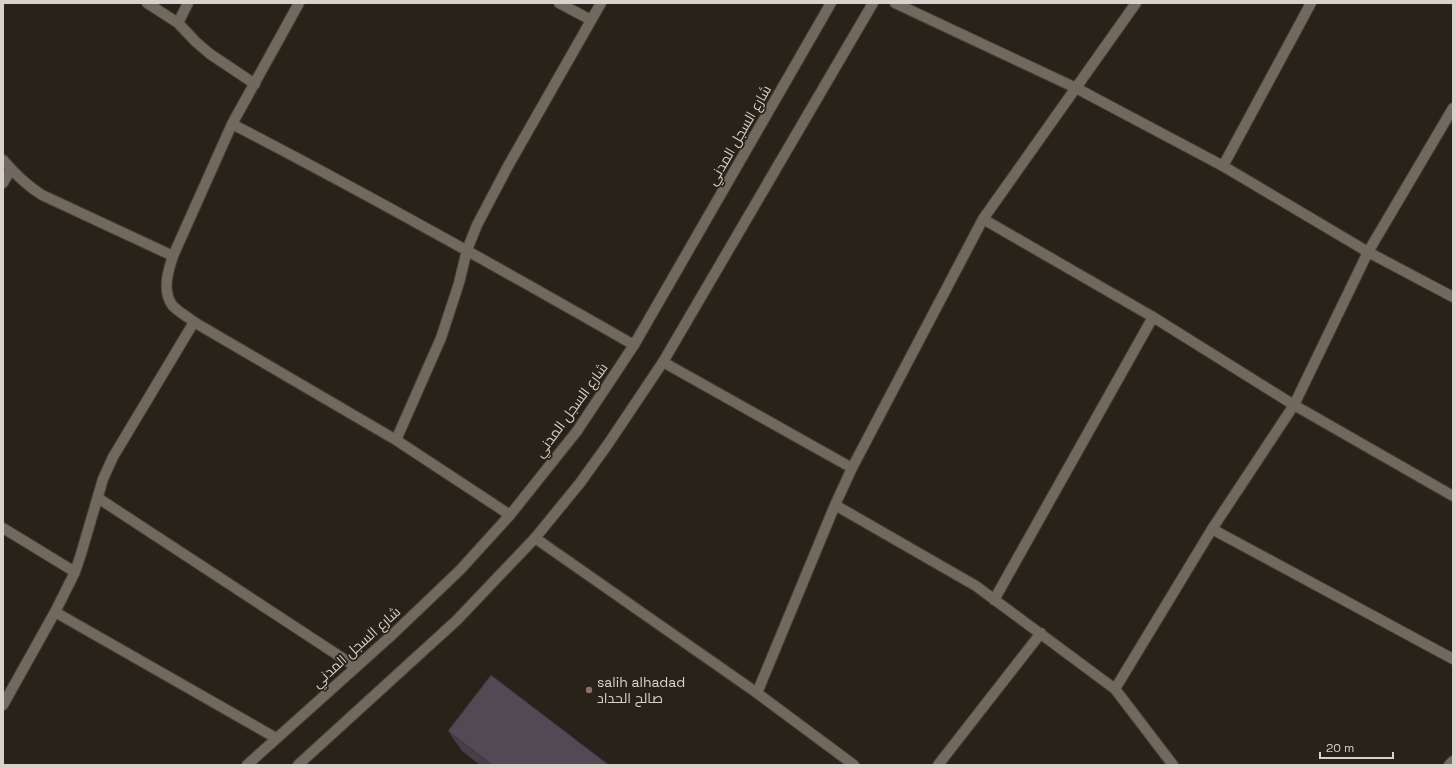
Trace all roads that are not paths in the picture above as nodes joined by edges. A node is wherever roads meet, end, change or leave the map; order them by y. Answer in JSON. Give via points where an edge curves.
{"nodes":[{"id":1,"x":147,"y":3,"type":"edge"},
{"id":2,"x":188,"y":3,"type":"edge"},
{"id":3,"x":299,"y":3,"type":"edge"},
{"id":4,"x":559,"y":3,"type":"edge"},
{"id":5,"x":601,"y":3,"type":"edge"},
{"id":6,"x":831,"y":3,"type":"edge"},
{"id":7,"x":872,"y":3,"type":"edge"},
{"id":8,"x":895,"y":3,"type":"edge"},
{"id":9,"x":1136,"y":3,"type":"edge"},
{"id":10,"x":1311,"y":3,"type":"edge"},
{"id":11,"x":591,"y":20,"type":"junction"},
{"id":12,"x":178,"y":23,"type":"junction"},
{"id":13,"x":255,"y":84,"type":"junction"},
{"id":14,"x":1076,"y":88,"type":"junction"},
{"id":15,"x":1453,"y":108,"type":"edge"},
{"id":16,"x":232,"y":124,"type":"junction"},
{"id":17,"x":3,"y":160,"type":"edge"},
{"id":18,"x":1224,"y":166,"type":"junction"},
{"id":19,"x":11,"y":169,"type":"junction"},
{"id":20,"x":3,"y":182,"type":"edge"},
{"id":21,"x":983,"y":219,"type":"junction"},
{"id":22,"x":467,"y":250,"type":"junction"},
{"id":23,"x":1368,"y":252,"type":"junction"},
{"id":24,"x":173,"y":256,"type":"junction"},
{"id":25,"x":1453,"y":297,"type":"edge"},
{"id":26,"x":1152,"y":317,"type":"junction"},
{"id":27,"x":194,"y":322,"type":"junction"},
{"id":28,"x":634,"y":345,"type":"junction"},
{"id":29,"x":663,"y":362,"type":"junction"},
{"id":30,"x":1294,"y":405,"type":"junction"},
{"id":31,"x":396,"y":440,"type":"junction"},
{"id":32,"x":852,"y":468,"type":"junction"},
{"id":33,"x":1453,"y":496,"type":"edge"},
{"id":34,"x":98,"y":498,"type":"junction"},
{"id":35,"x":835,"y":505,"type":"junction"},
{"id":36,"x":510,"y":515,"type":"junction"},
{"id":37,"x":3,"y":528,"type":"edge"},
{"id":38,"x":1212,"y":529,"type":"junction"},
{"id":39,"x":535,"y":538,"type":"junction"},
{"id":40,"x":75,"y":572,"type":"junction"},
{"id":41,"x":994,"y":600,"type":"junction"},
{"id":42,"x":55,"y":612,"type":"junction"},
{"id":43,"x":1041,"y":633,"type":"junction"},
{"id":44,"x":1453,"y":659,"type":"edge"},
{"id":45,"x":356,"y":667,"type":"junction"},
{"id":46,"x":1115,"y":689,"type":"junction"},
{"id":47,"x":757,"y":693,"type":"junction"},
{"id":48,"x":3,"y":705,"type":"edge"},
{"id":49,"x":276,"y":738,"type":"junction"},
{"id":50,"x":1453,"y":761,"type":"edge"},
{"id":51,"x":851,"y":764,"type":"edge"},
{"id":52,"x":246,"y":765,"type":"edge"},
{"id":53,"x":298,"y":765,"type":"edge"},
{"id":54,"x":938,"y":765,"type":"edge"},
{"id":55,"x":1173,"y":765,"type":"edge"},
{"id":56,"x":1449,"y":765,"type":"edge"}],
"edges":[{"from":1,"to":12,"type":"street"},
{"from":2,"to":12,"type":"street"},
{"from":3,"to":13,"type":"street"},
{"from":4,"to":11,"type":"street"},
{"from":5,"to":11,"type":"street"},
{"from":6,"to":28,"type":"street","name":"شارع السجل المدني"},
{"from":7,"to":29,"type":"street"},
{"from":8,"to":14,"type":"street"},
{"from":9,"to":14,"type":"street"},
{"from":10,"to":18,"type":"street"},
{"from":11,"to":22,"type":"street","via":[[492,194]]},
{"from":12,"to":13,"type":"street","via":[[204,49]]},
{"from":13,"to":16,"type":"street"},
{"from":14,"to":18,"type":"street"},
{"from":14,"to":21,"type":"street"},
{"from":15,"to":23,"type":"street"},
{"from":16,"to":22,"type":"street"},
{"from":16,"to":24,"type":"street"},
{"from":17,"to":19,"type":"street"},
{"from":18,"to":23,"type":"street"},
{"from":19,"to":20,"type":"street"},
{"from":19,"to":24,"type":"street","via":[[28,186],[42,195]]},
{"from":21,"to":26,"type":"street"},
{"from":21,"to":32,"type":"street"},
{"from":22,"to":28,"type":"street"},
{"from":22,"to":31,"type":"street","via":[[441,338]]},
{"from":23,"to":25,"type":"street"},
{"from":23,"to":30,"type":"street"},
{"from":24,"to":27,"type":"street","via":[[166,287],[169,297],[173,305]]},
{"from":26,"to":30,"type":"street"},
{"from":26,"to":41,"type":"street"},
{"from":27,"to":31,"type":"street"},
{"from":27,"to":34,"type":"street","via":[[113,458]]},
{"from":28,"to":36,"type":"street","name":"شارع السجل المدني","via":[[577,431]]},
{"from":29,"to":32,"type":"street"},
{"from":29,"to":39,"type":"street","via":[[580,483]]},
{"from":30,"to":33,"type":"street"},
{"from":30,"to":38,"type":"street"},
{"from":31,"to":36,"type":"street"},
{"from":32,"to":35,"type":"street"},
{"from":34,"to":40,"type":"street"},
{"from":34,"to":45,"type":"street"},
{"from":35,"to":41,"type":"street","via":[[976,586]]},
{"from":35,"to":47,"type":"street"},
{"from":36,"to":45,"type":"street","name":"شارع السجل المدني","via":[[460,570]]},
{"from":37,"to":40,"type":"street"},
{"from":38,"to":44,"type":"street"},
{"from":38,"to":46,"type":"street"},
{"from":39,"to":47,"type":"street"},
{"from":39,"to":53,"type":"street","via":[[438,639]]},
{"from":40,"to":42,"type":"street"},
{"from":41,"to":43,"type":"street"},
{"from":42,"to":48,"type":"street"},
{"from":42,"to":49,"type":"street"},
{"from":43,"to":46,"type":"street"},
{"from":43,"to":54,"type":"street"},
{"from":45,"to":49,"type":"street","name":"شارع السجل المدني"},
{"from":46,"to":55,"type":"street"},
{"from":47,"to":51,"type":"street"},
{"from":49,"to":52,"type":"street","name":"شارع السجل المدني"},
{"from":50,"to":56,"type":"street"}]}
